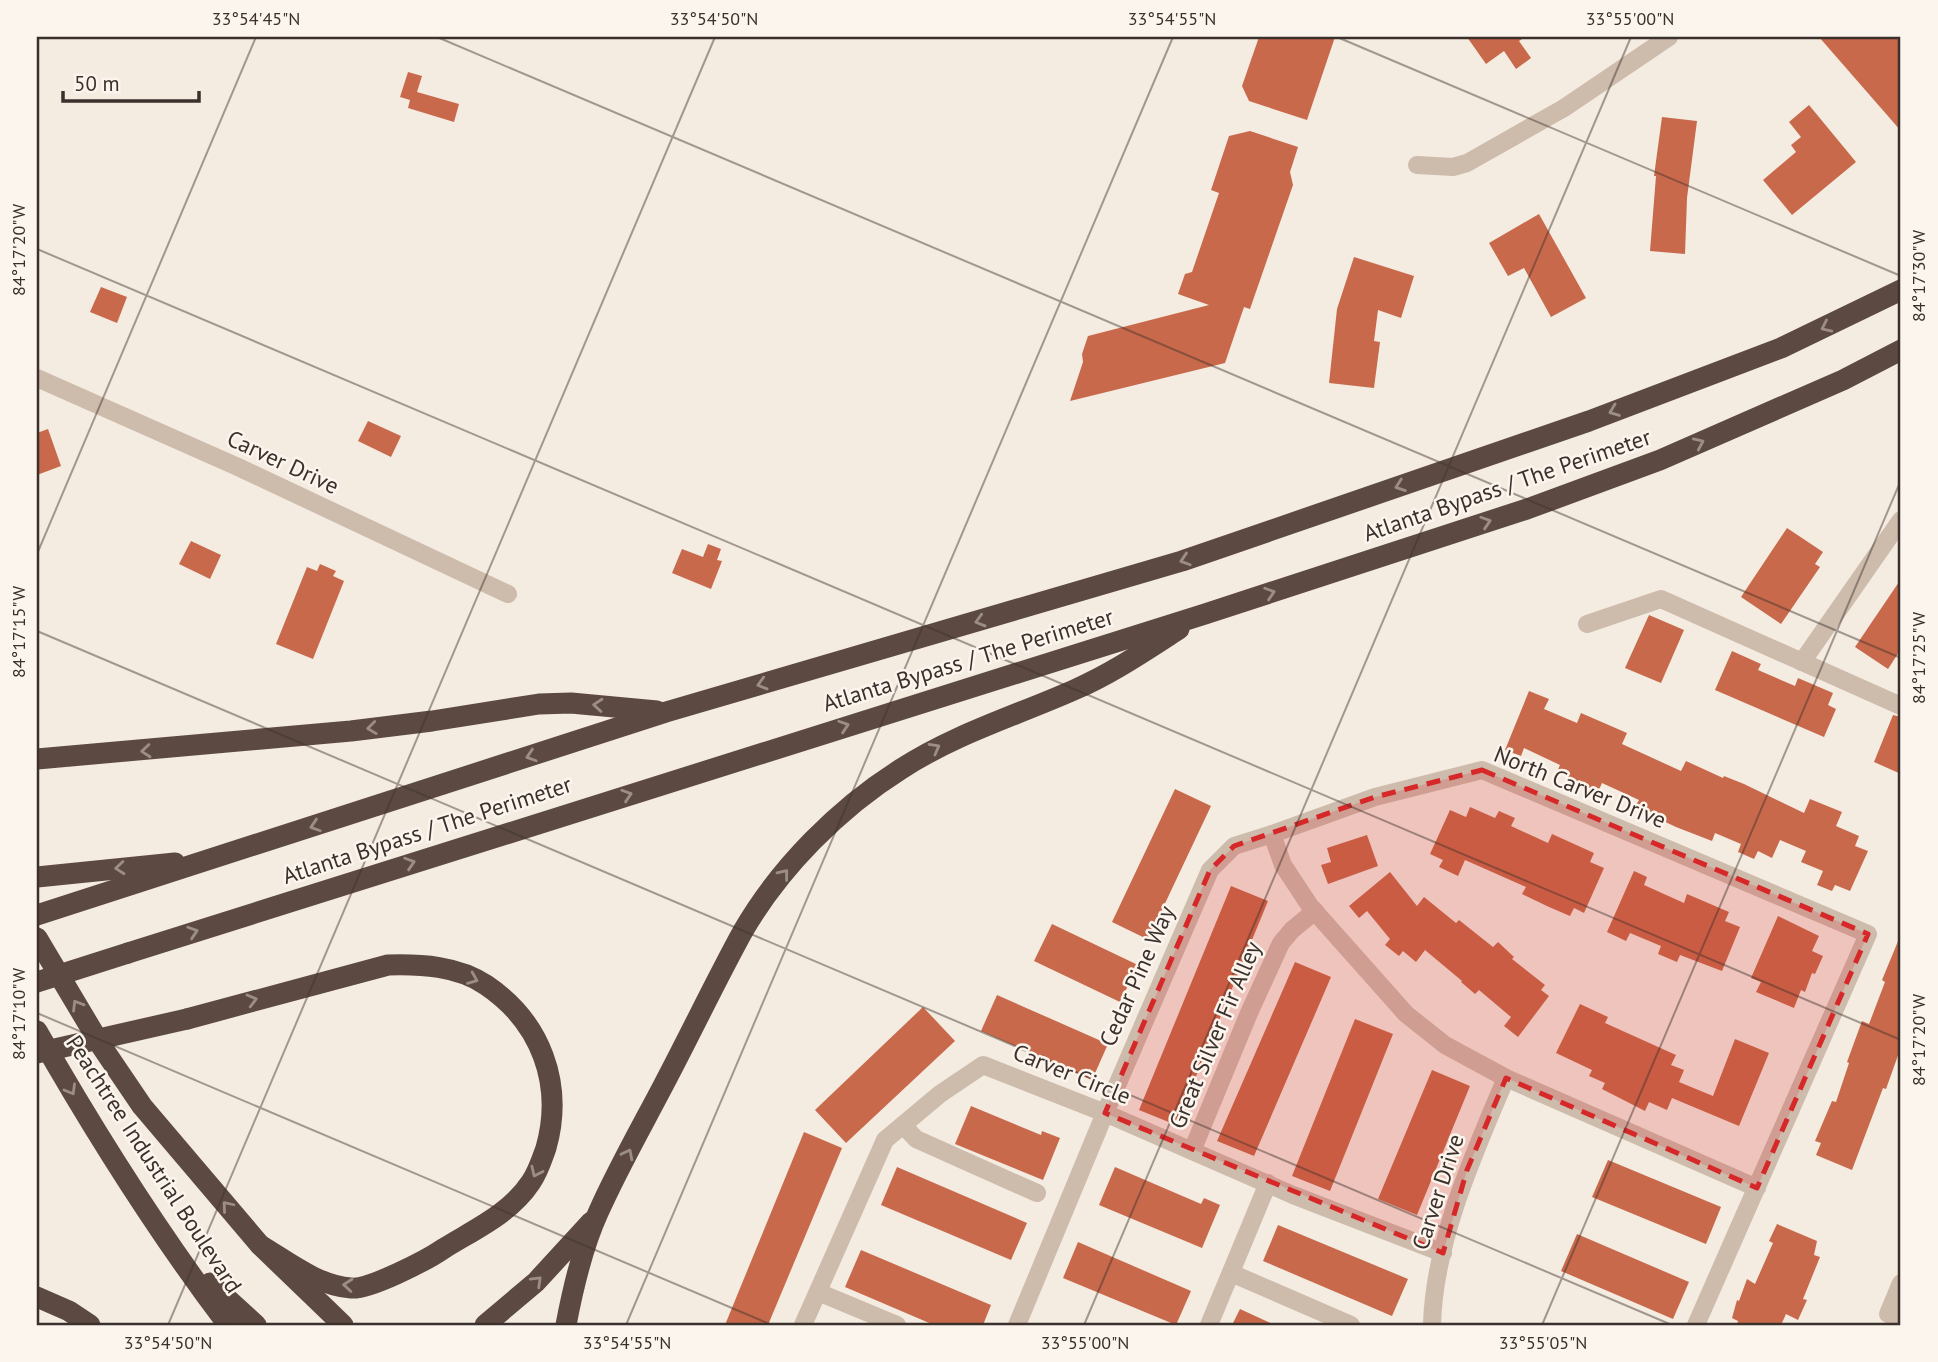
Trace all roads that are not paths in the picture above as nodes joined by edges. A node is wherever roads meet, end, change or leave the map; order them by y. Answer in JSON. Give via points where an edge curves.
{"nodes":[{"id":1,"x":1669,"y":37,"type":"edge"},
{"id":2,"x":1417,"y":165,"type":"dead end"},
{"id":3,"x":1897,"y":292,"type":"edge"},
{"id":4,"x":1901,"y":350,"type":"edge"},
{"id":5,"x":37,"y":378,"type":"edge"},
{"id":6,"x":1901,"y":520,"type":"edge"},
{"id":7,"x":508,"y":594,"type":"dead end"},
{"id":8,"x":1205,"y":614,"type":"junction"},
{"id":9,"x":1587,"y":624,"type":"dead end"},
{"id":10,"x":1802,"y":662,"type":"junction"},
{"id":11,"x":1901,"y":706,"type":"edge"},
{"id":12,"x":666,"y":712,"type":"junction"},
{"id":13,"x":37,"y":759,"type":"edge"},
{"id":14,"x":1272,"y":834,"type":"junction"},
{"id":15,"x":212,"y":859,"type":"junction"},
{"id":16,"x":37,"y":877,"type":"edge"},
{"id":17,"x":1315,"y":911,"type":"junction"},
{"id":18,"x":37,"y":915,"type":"edge"},
{"id":19,"x":37,"y":937,"type":"edge"},
{"id":20,"x":37,"y":982,"type":"edge"},
{"id":21,"x":37,"y":1031,"type":"edge"},
{"id":22,"x":37,"y":1053,"type":"edge"},
{"id":23,"x":1506,"y":1078,"type":"junction"},
{"id":24,"x":1105,"y":1113,"type":"junction"},
{"id":25,"x":903,"y":1125,"type":"junction"},
{"id":26,"x":1192,"y":1151,"type":"junction"},
{"id":27,"x":1268,"y":1183,"type":"junction"},
{"id":28,"x":1757,"y":1188,"type":"junction"},
{"id":29,"x":1037,"y":1193,"type":"dead end"},
{"id":30,"x":597,"y":1215,"type":"junction"},
{"id":31,"x":260,"y":1245,"type":"junction"},
{"id":32,"x":177,"y":1253,"type":"junction"},
{"id":33,"x":1443,"y":1253,"type":"junction"},
{"id":34,"x":1231,"y":1273,"type":"junction"},
{"id":35,"x":1901,"y":1283,"type":"edge"},
{"id":36,"x":818,"y":1292,"type":"junction"},
{"id":37,"x":37,"y":1297,"type":"edge"},
{"id":38,"x":1901,"y":1319,"type":"edge"},
{"id":39,"x":90,"y":1325,"type":"edge"},
{"id":40,"x":228,"y":1325,"type":"edge"},
{"id":41,"x":256,"y":1325,"type":"edge"},
{"id":42,"x":343,"y":1325,"type":"edge"},
{"id":43,"x":485,"y":1325,"type":"edge"},
{"id":44,"x":566,"y":1325,"type":"edge"},
{"id":45,"x":803,"y":1325,"type":"edge"},
{"id":46,"x":897,"y":1325,"type":"edge"},
{"id":47,"x":1017,"y":1325,"type":"edge"},
{"id":48,"x":1209,"y":1325,"type":"edge"},
{"id":49,"x":1351,"y":1325,"type":"edge"},
{"id":50,"x":1432,"y":1325,"type":"edge"},
{"id":51,"x":1696,"y":1325,"type":"edge"}],
"edges":[{"from":1,"to":2,"type":"street","via":[[1564,108],[1467,163]]},
{"from":3,"to":12,"type":"highway","name":"Atlanta Bypass / The Perimeter","one_way":true,"via":[[1781,348],[1602,416],[1182,561]]},
{"from":8,"to":4,"type":"highway","name":"Atlanta Bypass / The Perimeter","one_way":true,"via":[[1527,509],[1660,460]]},
{"from":5,"to":7,"type":"street","name":"Carver Drive"},
{"from":6,"to":10,"type":"street"},
{"from":20,"to":8,"type":"highway","name":"Atlanta Bypass / The Perimeter","one_way":true,"bridge":true},
{"from":30,"to":8,"type":"highway","one_way":true,"via":[[744,929],[827,828],[919,757],[978,727],[1075,689]]},
{"from":9,"to":10,"type":"street","via":[[1661,599]]},
{"from":10,"to":11,"type":"street"},
{"from":12,"to":13,"type":"highway","one_way":true,"via":[[539,704],[351,731]]},
{"from":12,"to":15,"type":"highway","name":"Atlanta Bypass / The Perimeter","one_way":true},
{"from":14,"to":17,"type":"street","via":[[1283,865]]},
{"from":14,"to":24,"type":"street","name":"Cedar Pine Way","via":[[1234,846],[1210,870]]},
{"from":14,"to":28,"type":"street","name":"North Carver Drive","via":[[1375,797],[1482,770],[1868,934]]},
{"from":15,"to":16,"type":"highway","one_way":true},
{"from":15,"to":18,"type":"highway","name":"Atlanta Bypass / The Perimeter"},
{"from":17,"to":23,"type":"street","via":[[1406,1014],[1445,1045]]},
{"from":17,"to":26,"type":"street","name":"Great Silver Fir Alley","via":[[1292,930],[1277,951]]},
{"from":31,"to":19,"type":"highway","name":"Peachtree Industrial Boulevard","one_way":true,"via":[[142,1105]]},
{"from":21,"to":32,"type":"highway","name":"Peachtree Industrial Boulevard","one_way":true,"via":[[77,1102]]},
{"from":22,"to":31,"type":"highway","one_way":true,"bridge":true,"via":[[388,965],[440,967],[484,983],[526,1023],[549,1073],[554,1111],[533,1179],[518,1199],[433,1256],[352,1289],[320,1280]]},
{"from":23,"to":28,"type":"street"},
{"from":23,"to":33,"type":"street","name":"Carver Drive","via":[[1467,1170]]},
{"from":24,"to":25,"type":"street","name":"Carver Circle","via":[[983,1065]]},
{"from":24,"to":26,"type":"street","name":"Carver Circle"},
{"from":24,"to":47,"type":"street","name":"Cedar Pine Way"},
{"from":25,"to":29,"type":"street","via":[[916,1139]]},
{"from":25,"to":36,"type":"street","name":"Carver Circle","via":[[885,1140]]},
{"from":26,"to":27,"type":"street","name":"Carver Circle"},
{"from":27,"to":33,"type":"street","name":"Carver Circle"},
{"from":27,"to":34,"type":"street"},
{"from":28,"to":51,"type":"street"},
{"from":43,"to":30,"type":"highway","one_way":true,"via":[[536,1282]]},
{"from":30,"to":44,"type":"highway"},
{"from":31,"to":42,"type":"highway","name":"Peachtree Industrial Boulevard"},
{"from":32,"to":40,"type":"highway","name":"Peachtree Industrial Boulevard"},
{"from":32,"to":41,"type":"highway"},
{"from":33,"to":50,"type":"street","name":"Carver Drive"},
{"from":34,"to":48,"type":"street"},
{"from":34,"to":49,"type":"street"},
{"from":35,"to":38,"type":"street","via":[[1888,1314]]},
{"from":36,"to":45,"type":"street","name":"Carver Circle"},
{"from":36,"to":46,"type":"street"},
{"from":37,"to":39,"type":"highway"}]}
